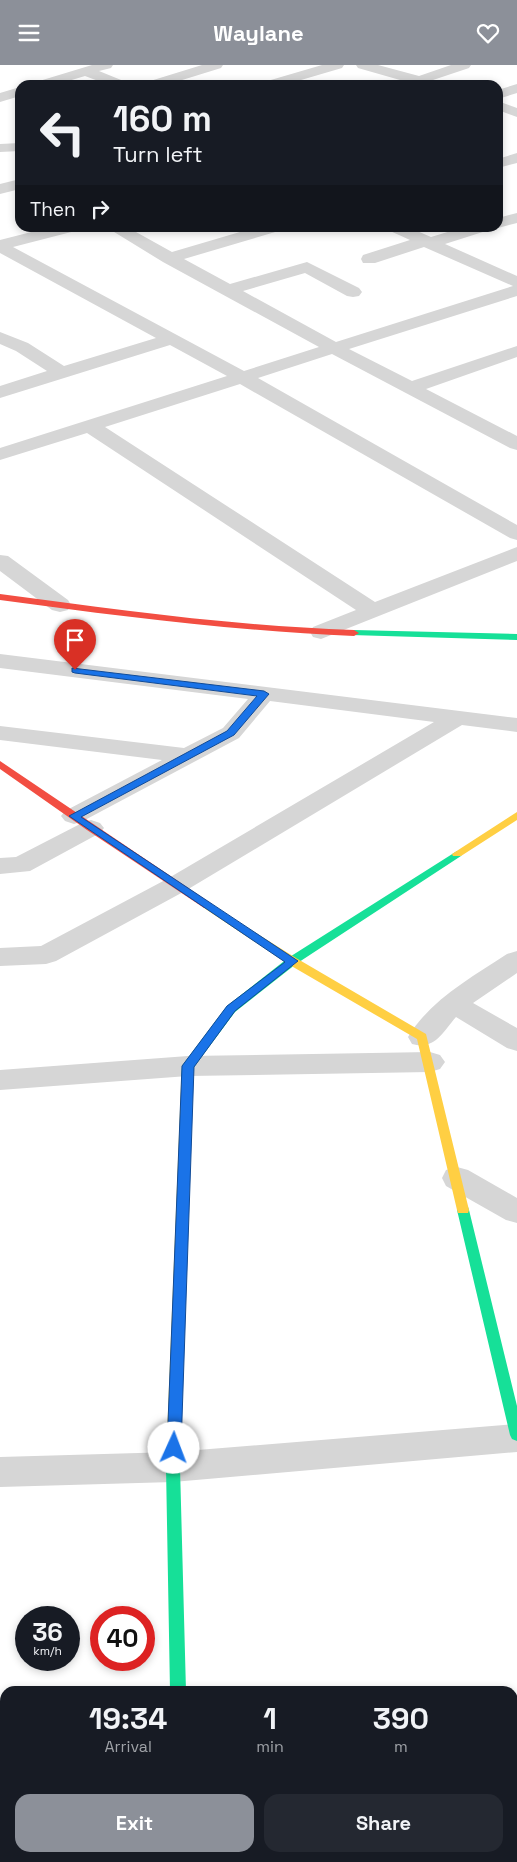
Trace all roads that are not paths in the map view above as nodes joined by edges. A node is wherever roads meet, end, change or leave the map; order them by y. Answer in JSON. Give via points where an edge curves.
{"nodes":[{"id":1,"x":67,"y":65,"type":"edge"},
{"id":2,"x":106,"y":65,"type":"edge"},
{"id":3,"x":216,"y":65,"type":"edge"},
{"id":4,"x":337,"y":65,"type":"edge"},
{"id":5,"x":363,"y":65,"type":"edge"},
{"id":6,"x":464,"y":65,"type":"edge"},
{"id":7,"x":86,"y":71,"type":"junction"},
{"id":8,"x":57,"y":80,"type":"edge"},
{"id":9,"x":108,"y":80,"type":"edge"},
{"id":10,"x":168,"y":80,"type":"edge"},
{"id":11,"x":286,"y":80,"type":"edge"},
{"id":12,"x":416,"y":80,"type":"edge"},
{"id":13,"x":423,"y":80,"type":"edge"},
{"id":14,"x":517,"y":88,"type":"edge"},
{"id":15,"x":15,"y":93,"type":"edge"},
{"id":16,"x":503,"y":93,"type":"edge"},
{"id":17,"x":0,"y":98,"type":"edge"},
{"id":18,"x":503,"y":107,"type":"edge"},
{"id":19,"x":517,"y":113,"type":"edge"},
{"id":20,"x":503,"y":117,"type":"edge"},
{"id":21,"x":15,"y":148,"type":"edge"},
{"id":22,"x":0,"y":149,"type":"edge"},
{"id":23,"x":517,"y":158,"type":"edge"},
{"id":24,"x":503,"y":162,"type":"edge"},
{"id":25,"x":15,"y":185,"type":"edge"},
{"id":26,"x":0,"y":189,"type":"edge"},
{"id":27,"x":517,"y":218,"type":"edge"},
{"id":28,"x":503,"y":222,"type":"edge"},
{"id":29,"x":54,"y":232,"type":"edge"},
{"id":30,"x":123,"y":232,"type":"edge"},
{"id":31,"x":259,"y":232,"type":"edge"},
{"id":32,"x":405,"y":232,"type":"edge"},
{"id":33,"x":464,"y":232,"type":"edge"},
{"id":34,"x":427,"y":242,"type":"junction"},
{"id":35,"x":0,"y":246,"type":"edge"},
{"id":36,"x":169,"y":258,"type":"junction"},
{"id":37,"x":369,"y":259,"type":"dead end"},
{"id":38,"x":517,"y":282,"type":"edge"},
{"id":39,"x":227,"y":289,"type":"junction"},
{"id":40,"x":517,"y":290,"type":"edge"},
{"id":41,"x":353,"y":292,"type":"dead end"},
{"id":42,"x":0,"y":337,"type":"edge"},
{"id":43,"x":170,"y":339,"type":"junction"},
{"id":44,"x":334,"y":348,"type":"junction"},
{"id":45,"x":513,"y":355,"type":"edge"},
{"id":46,"x":62,"y":373,"type":"junction"},
{"id":47,"x":242,"y":377,"type":"junction"},
{"id":48,"x":411,"y":389,"type":"junction"},
{"id":49,"x":2,"y":390,"type":"edge"},
{"id":50,"x":90,"y":425,"type":"junction"},
{"id":51,"x":517,"y":444,"type":"edge"},
{"id":52,"x":0,"y":454,"type":"edge"},
{"id":53,"x":517,"y":534,"type":"edge"},
{"id":54,"x":517,"y":553,"type":"edge"},
{"id":55,"x":0,"y":561,"type":"edge"},
{"id":56,"x":0,"y":597,"type":"edge"},
{"id":57,"x":60,"y":605,"type":"junction"},
{"id":58,"x":372,"y":611,"type":"junction"},
{"id":59,"x":322,"y":632,"type":"junction"},
{"id":60,"x":517,"y":637,"type":"edge"},
{"id":61,"x":0,"y":661,"type":"edge"},
{"id":62,"x":264,"y":694,"type":"junction"},
{"id":63,"x":457,"y":718,"type":"junction"},
{"id":64,"x":517,"y":725,"type":"edge"},
{"id":65,"x":0,"y":733,"type":"edge"},
{"id":66,"x":188,"y":756,"type":"junction"},
{"id":67,"x":0,"y":764,"type":"edge"},
{"id":68,"x":517,"y":815,"type":"edge"},
{"id":69,"x":82,"y":822,"type":"junction"},
{"id":70,"x":0,"y":866,"type":"edge"},
{"id":71,"x":176,"y":885,"type":"junction"},
{"id":72,"x":0,"y":957,"type":"edge"},
{"id":73,"x":517,"y":960,"type":"edge"},
{"id":74,"x":292,"y":961,"type":"junction"},
{"id":75,"x":453,"y":1003,"type":"junction"},
{"id":76,"x":517,"y":1041,"type":"edge"},
{"id":77,"x":426,"y":1049,"type":"junction"},
{"id":78,"x":188,"y":1066,"type":"junction"},
{"id":79,"x":0,"y":1080,"type":"edge"},
{"id":80,"x":457,"y":1178,"type":"junction"},
{"id":81,"x":517,"y":1212,"type":"edge"},
{"id":82,"x":517,"y":1436,"type":"edge"},
{"id":83,"x":174,"y":1467,"type":"junction"},
{"id":84,"x":0,"y":1472,"type":"edge"},
{"id":85,"x":178,"y":1686,"type":"edge"}],
"edges":[{"from":1,"to":7,"type":"street"},
{"from":2,"to":7,"type":"street"},
{"from":3,"to":10,"type":"street"},
{"from":4,"to":11,"type":"street"},
{"from":5,"to":12,"type":"street"},
{"from":6,"to":13,"type":"street"},
{"from":7,"to":8,"type":"street"},
{"from":7,"to":9,"type":"street"},
{"from":14,"to":16,"type":"street"},
{"from":15,"to":17,"type":"street"},
{"from":18,"to":19,"type":"street"},
{"from":19,"to":20,"type":"street"},
{"from":21,"to":22,"type":"street"},
{"from":23,"to":24,"type":"street"},
{"from":25,"to":26,"type":"street"},
{"from":27,"to":28,"type":"street"},
{"from":29,"to":35,"type":"street"},
{"from":30,"to":36,"type":"street"},
{"from":31,"to":36,"type":"street"},
{"from":32,"to":34,"type":"street"},
{"from":33,"to":34,"type":"street"},
{"from":34,"to":37,"type":"street"},
{"from":34,"to":38,"type":"street"},
{"from":35,"to":43,"type":"street"},
{"from":36,"to":39,"type":"street"},
{"from":39,"to":41,"type":"street","via":[[307,267]]},
{"from":39,"to":44,"type":"street"},
{"from":40,"to":44,"type":"street"},
{"from":42,"to":46,"type":"street"},
{"from":43,"to":46,"type":"street"},
{"from":43,"to":47,"type":"street"},
{"from":44,"to":47,"type":"street"},
{"from":44,"to":48,"type":"street"},
{"from":45,"to":48,"type":"street"},
{"from":46,"to":49,"type":"street"},
{"from":47,"to":50,"type":"street"},
{"from":47,"to":53,"type":"street"},
{"from":48,"to":51,"type":"street"},
{"from":50,"to":52,"type":"street"},
{"from":50,"to":58,"type":"street"},
{"from":54,"to":58,"type":"street"},
{"from":55,"to":57,"type":"street"},
{"from":56,"to":57,"type":"street"},
{"from":57,"to":59,"type":"street","via":[[159,619]]},
{"from":58,"to":59,"type":"street"},
{"from":59,"to":60,"type":"street"},
{"from":61,"to":62,"type":"street"},
{"from":62,"to":63,"type":"street"},
{"from":62,"to":66,"type":"street","via":[[231,733]]},
{"from":63,"to":64,"type":"street"},
{"from":63,"to":71,"type":"street"},
{"from":65,"to":66,"type":"street"},
{"from":66,"to":69,"type":"street"},
{"from":67,"to":69,"type":"street"},
{"from":68,"to":74,"type":"street"},
{"from":69,"to":70,"type":"street","via":[[21,865]]},
{"from":69,"to":71,"type":"street"},
{"from":71,"to":72,"type":"street","via":[[46,955]]},
{"from":71,"to":74,"type":"street"},
{"from":73,"to":75,"type":"street"},
{"from":74,"to":77,"type":"street"},
{"from":74,"to":78,"type":"street","via":[[231,1009]]},
{"from":75,"to":76,"type":"street"},
{"from":75,"to":77,"type":"street"},
{"from":77,"to":78,"type":"street"},
{"from":77,"to":80,"type":"street"},
{"from":78,"to":79,"type":"street"},
{"from":78,"to":83,"type":"street"},
{"from":80,"to":81,"type":"street"},
{"from":80,"to":82,"type":"street"},
{"from":82,"to":83,"type":"street"},
{"from":83,"to":84,"type":"street"},
{"from":83,"to":85,"type":"street"}]}
